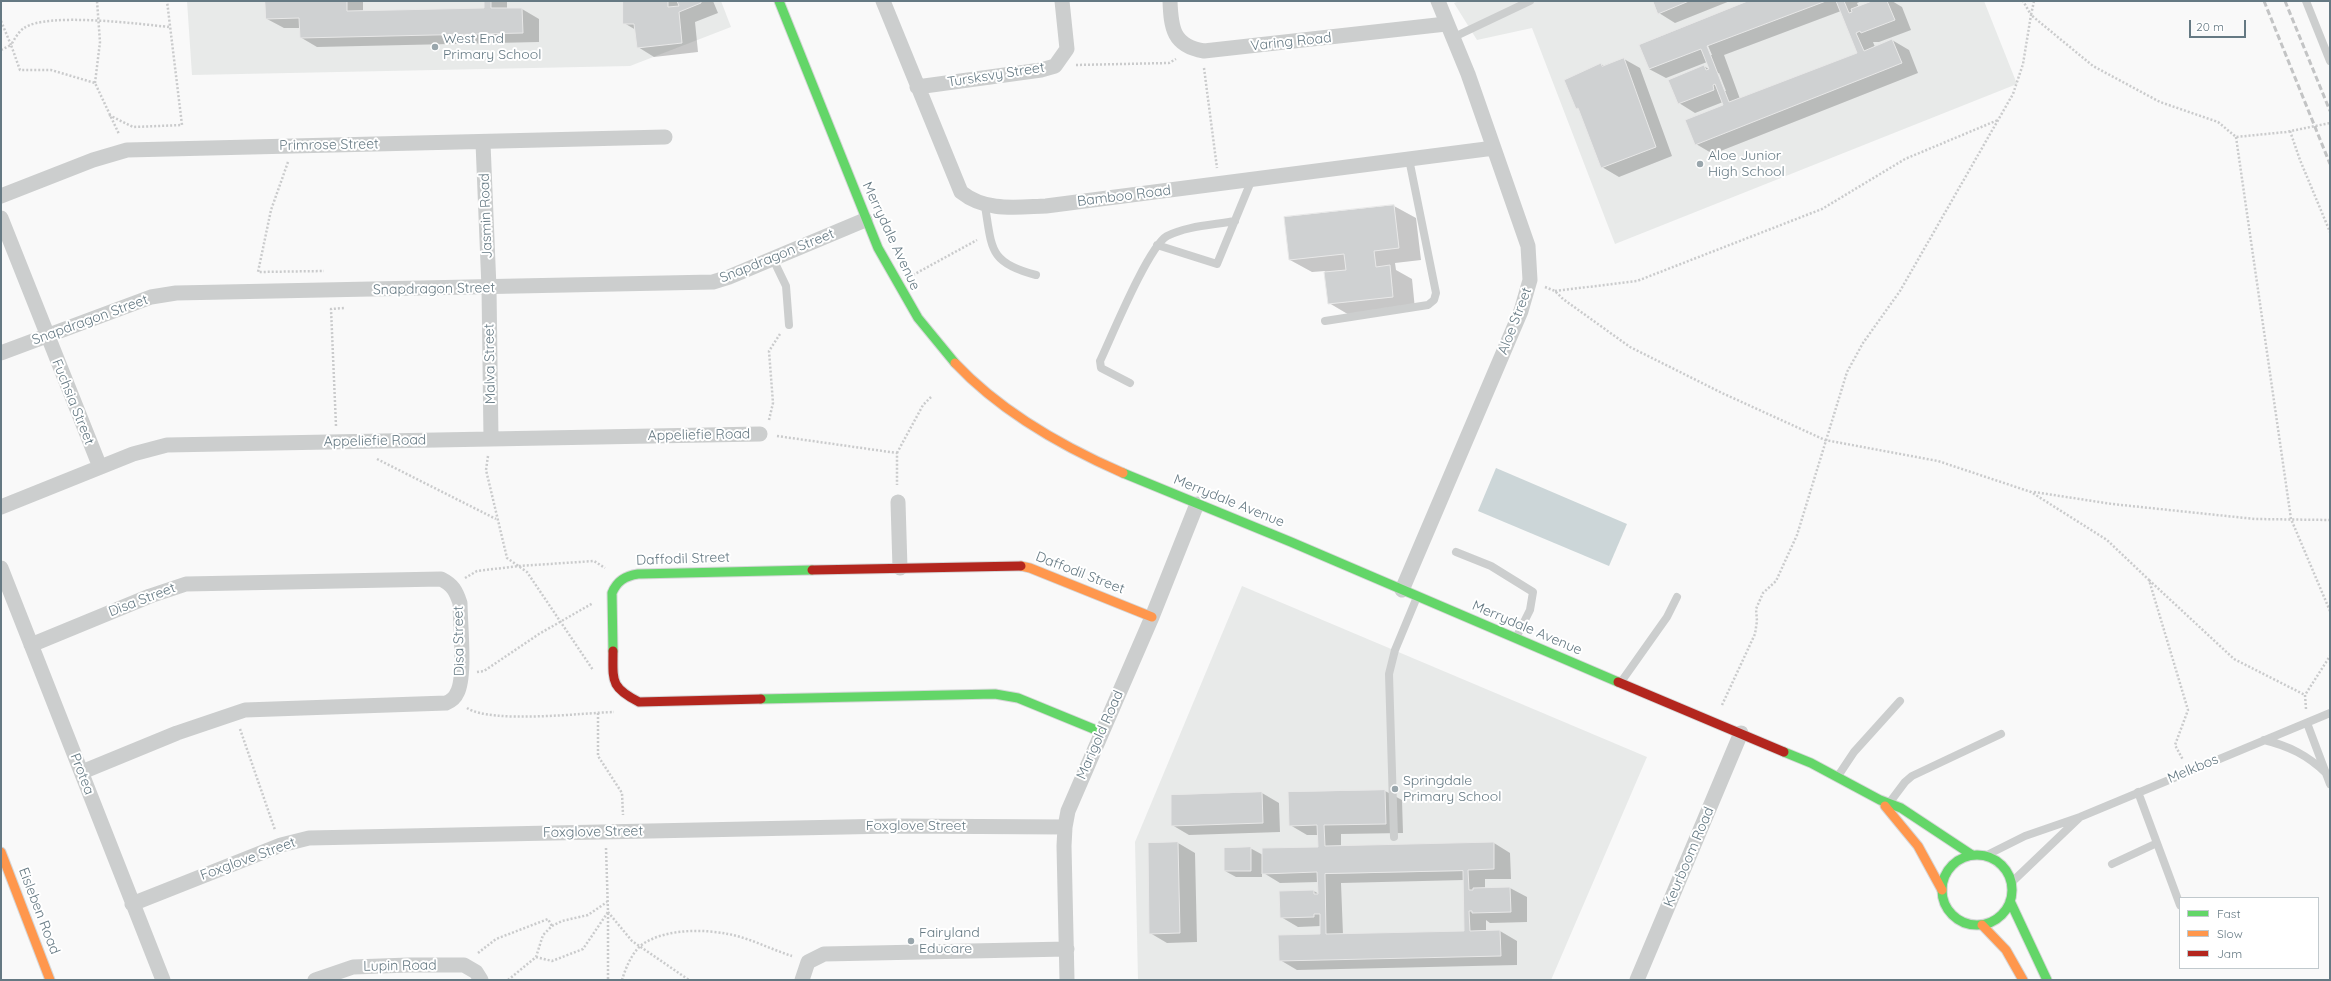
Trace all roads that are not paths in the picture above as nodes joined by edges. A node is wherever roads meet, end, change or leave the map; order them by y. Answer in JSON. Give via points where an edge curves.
{"nodes":[{"id":1,"x":779,"y":1,"type":"edge"},
{"id":2,"x":883,"y":1,"type":"edge"},
{"id":3,"x":1062,"y":1,"type":"edge"},
{"id":4,"x":1170,"y":1,"type":"edge"},
{"id":5,"x":1438,"y":1,"type":"edge"},
{"id":6,"x":1530,"y":1,"type":"edge"},
{"id":7,"x":2306,"y":1,"type":"edge"},
{"id":8,"x":1449,"y":31,"type":"junction"},
{"id":9,"x":2330,"y":61,"type":"edge"},
{"id":10,"x":917,"y":87,"type":"junction"},
{"id":11,"x":665,"y":137,"type":"dead end"},
{"id":12,"x":483,"y":143,"type":"junction"},
{"id":13,"x":1494,"y":148,"type":"junction"},
{"id":14,"x":1409,"y":159,"type":"junction"},
{"id":15,"x":1252,"y":179,"type":"junction"},
{"id":16,"x":1,"y":196,"type":"edge"},
{"id":17,"x":985,"y":206,"type":"junction"},
{"id":18,"x":1,"y":218,"type":"edge"},
{"id":19,"x":865,"y":220,"type":"junction"},
{"id":20,"x":1235,"y":221,"type":"junction"},
{"id":21,"x":1157,"y":245,"type":"junction"},
{"id":22,"x":773,"y":259,"type":"junction"},
{"id":23,"x":1036,"y":276,"type":"dead end"},
{"id":24,"x":489,"y":288,"type":"junction"},
{"id":25,"x":1325,"y":321,"type":"dead end"},
{"id":26,"x":789,"y":325,"type":"road end"},
{"id":27,"x":46,"y":336,"type":"junction"},
{"id":28,"x":1,"y":353,"type":"edge"},
{"id":29,"x":1130,"y":383,"type":"dead end"},
{"id":30,"x":760,"y":434,"type":"road end"},
{"id":31,"x":491,"y":439,"type":"junction"},
{"id":32,"x":100,"y":467,"type":"junction"},
{"id":33,"x":898,"y":502,"type":"road end"},
{"id":34,"x":1197,"y":504,"type":"junction"},
{"id":35,"x":1,"y":507,"type":"edge"},
{"id":36,"x":1456,"y":552,"type":"dead end"},
{"id":37,"x":1,"y":568,"type":"edge"},
{"id":38,"x":900,"y":568,"type":"junction"},
{"id":39,"x":1402,"y":590,"type":"junction"},
{"id":40,"x":1418,"y":596,"type":"junction"},
{"id":41,"x":1676,"y":596,"type":"dead end"},
{"id":42,"x":1152,"y":617,"type":"junction"},
{"id":43,"x":1516,"y":638,"type":"junction"},
{"id":44,"x":31,"y":645,"type":"junction"},
{"id":45,"x":1621,"y":682,"type":"junction"},
{"id":46,"x":1900,"y":701,"type":"dead end"},
{"id":47,"x":2330,"y":713,"type":"edge"},
{"id":48,"x":2307,"y":723,"type":"junction"},
{"id":49,"x":1101,"y":732,"type":"junction"},
{"id":50,"x":1740,"y":734,"type":"junction"},
{"id":51,"x":2001,"y":734,"type":"dead end"},
{"id":52,"x":2264,"y":740,"type":"junction"},
{"id":53,"x":82,"y":772,"type":"junction"},
{"id":54,"x":1838,"y":776,"type":"junction"},
{"id":55,"x":2328,"y":778,"type":"edge"},
{"id":56,"x":2138,"y":792,"type":"junction"},
{"id":57,"x":1880,"y":800,"type":"junction"},
{"id":58,"x":1890,"y":802,"type":"junction"},
{"id":59,"x":2080,"y":817,"type":"junction"},
{"id":60,"x":1065,"y":827,"type":"junction"},
{"id":61,"x":1394,"y":837,"type":"dead end"},
{"id":62,"x":2157,"y":843,"type":"junction"},
{"id":63,"x":1,"y":852,"type":"edge"},
{"id":64,"x":1972,"y":855,"type":"junction"},
{"id":65,"x":1985,"y":856,"type":"junction"},
{"id":66,"x":2112,"y":864,"type":"dead end"},
{"id":67,"x":2012,"y":882,"type":"junction"},
{"id":68,"x":1942,"y":890,"type":"junction"},
{"id":69,"x":2010,"y":901,"type":"junction"},
{"id":70,"x":2179,"y":902,"type":"edge"},
{"id":71,"x":132,"y":904,"type":"junction"},
{"id":72,"x":1982,"y":924,"type":"junction"},
{"id":73,"x":1067,"y":949,"type":"junction"},
{"id":74,"x":50,"y":980,"type":"edge"},
{"id":75,"x":163,"y":980,"type":"edge"},
{"id":76,"x":315,"y":980,"type":"edge"},
{"id":77,"x":481,"y":980,"type":"edge"},
{"id":78,"x":802,"y":980,"type":"edge"},
{"id":79,"x":1067,"y":980,"type":"edge"},
{"id":80,"x":1637,"y":980,"type":"edge"},
{"id":81,"x":2023,"y":980,"type":"edge"},
{"id":82,"x":2047,"y":980,"type":"edge"}],
"edges":[{"from":1,"to":19,"type":"street","name":"Merrydale Avenue"},
{"from":2,"to":10,"type":"street","name":"Bamboo Road"},
{"from":3,"to":10,"type":"street","name":"Tursksvy Street","via":[[1067,49],[1054,66]]},
{"from":4,"to":8,"type":"street","name":"Varing Road","via":[[1171,22],[1175,35],[1198,50]]},
{"from":5,"to":8,"type":"street","name":"Aloe Street"},
{"from":6,"to":8,"type":"lane"},
{"from":7,"to":9,"type":"lane"},
{"from":8,"to":13,"type":"street","name":"Aloe Street","via":[[1468,74]]},
{"from":10,"to":17,"type":"street","name":"Bamboo Road","via":[[961,192]]},
{"from":11,"to":12,"type":"street","name":"Primrose Street"},
{"from":12,"to":16,"type":"street","name":"Primrose Street","via":[[127,150],[93,160]]},
{"from":12,"to":24,"type":"street","name":"Jasmin Road"},
{"from":13,"to":14,"type":"street","name":"Bamboo Road"},
{"from":13,"to":39,"type":"street","name":"Aloe Street","via":[[1528,246],[1530,280],[1518,318]]},
{"from":14,"to":15,"type":"street","name":"Bamboo Road"},
{"from":14,"to":25,"type":"lane","via":[[1436,294],[1434,300],[1428,305]]},
{"from":15,"to":17,"type":"street","name":"Bamboo Road","via":[[1046,206]]},
{"from":15,"to":20,"type":"lane"},
{"from":17,"to":23,"type":"lane","via":[[991,240],[1004,264]]},
{"from":18,"to":27,"type":"street","name":"Fuchsia Street"},
{"from":19,"to":22,"type":"street","name":"Snapdragon Street"},
{"from":19,"to":34,"type":"street","name":"Merrydale Avenue","via":[[894,283],[908,306],[936,342],[978,386],[1027,424],[1086,456]]},
{"from":20,"to":21,"type":"lane","via":[[1179,231],[1162,239]]},
{"from":20,"to":21,"type":"lane","via":[[1217,264]]},
{"from":21,"to":29,"type":"lane","via":[[1100,362],[1101,368]]},
{"from":22,"to":24,"type":"street","name":"Snapdragon Street","via":[[729,277],[699,284]]},
{"from":22,"to":26,"type":"lane","via":[[786,286]]},
{"from":24,"to":27,"type":"street","name":"Snapdragon Street","via":[[176,294],[151,297]]},
{"from":24,"to":31,"type":"street","name":"Malva Street"},
{"from":27,"to":28,"type":"street","name":"Snapdragon Street"},
{"from":27,"to":32,"type":"street","name":"Fuchsia Street"},
{"from":30,"to":31,"type":"street","name":"Appeliefie Road"},
{"from":31,"to":32,"type":"street","name":"Appeliefie Road","via":[[167,445],[151,448]]},
{"from":32,"to":35,"type":"street","name":"Appeliefie Road"},
{"from":33,"to":38,"type":"street"},
{"from":34,"to":39,"type":"street","name":"Merrydale Avenue"},
{"from":34,"to":42,"type":"street","name":"Marigold Road"},
{"from":36,"to":43,"type":"lane","via":[[1491,566],[1533,592],[1530,610]]},
{"from":37,"to":44,"type":"street","name":"Protea"},
{"from":38,"to":42,"type":"street","name":"Daffodil Street","via":[[1013,565],[1030,568]]},
{"from":38,"to":49,"type":"street","name":"Daffodil Street","via":[[638,574],[621,579],[615,585],[611,604],[613,680],[622,693],[640,702],[995,694],[1018,698]]},
{"from":39,"to":40,"type":"street","name":"Merrydale Avenue"},
{"from":40,"to":43,"type":"street","name":"Merrydale Avenue"},
{"from":40,"to":61,"type":"lane","via":[[1395,650],[1389,674]]},
{"from":41,"to":45,"type":"lane","via":[[1667,617]]},
{"from":42,"to":49,"type":"street","name":"Marigold Road"},
{"from":43,"to":45,"type":"street","name":"Merrydale Avenue"},
{"from":44,"to":53,"type":"street","name":"Protea"},
{"from":44,"to":53,"type":"street","name":"Disa Street","via":[[157,593],[186,584],[442,579],[453,586],[460,603],[461,675],[459,688],[452,700],[439,705],[264,708],[234,712]]},
{"from":45,"to":50,"type":"street","name":"Merrydale Avenue"},
{"from":46,"to":54,"type":"lane","via":[[1854,752]]},
{"from":47,"to":48,"type":"lane","name":"Melkbos"},
{"from":48,"to":52,"type":"lane","name":"Melkbos"},
{"from":48,"to":55,"type":"lane"},
{"from":49,"to":60,"type":"street","name":"Marigold Road","via":[[1075,793]]},
{"from":50,"to":54,"type":"street","name":"Merrydale Avenue"},
{"from":50,"to":80,"type":"street","name":"Keurboom Road"},
{"from":51,"to":58,"type":"lane","via":[[1912,776]]},
{"from":52,"to":55,"type":"lane","via":[[2300,752]]},
{"from":52,"to":56,"type":"lane","name":"Melkbos"},
{"from":53,"to":71,"type":"street","name":"Protea"},
{"from":54,"to":57,"type":"street","name":"Merrydale Avenue"},
{"from":56,"to":59,"type":"lane","name":"Melkbos"},
{"from":56,"to":62,"type":"lane"},
{"from":57,"to":58,"type":"street","name":"Merrydale Avenue"},
{"from":57,"to":68,"type":"street","name":"Merrydale Avenue","via":[[1908,832]]},
{"from":58,"to":64,"type":"street","name":"Merrydale Avenue"},
{"from":59,"to":65,"type":"lane","name":"Melkbos","via":[[2036,831]]},
{"from":59,"to":67,"type":"lane","name":"Melkbos"},
{"from":60,"to":71,"type":"street","name":"Foxglove Street","via":[[893,826],[309,838],[281,845]]},
{"from":60,"to":73,"type":"street","name":"Marigold Road"},
{"from":62,"to":66,"type":"lane"},
{"from":62,"to":70,"type":"lane"},
{"from":63,"to":74,"type":"street","name":"Eisleben Road"},
{"from":64,"to":65,"type":"street"},
{"from":64,"to":68,"type":"street","via":[[1956,862],[1948,870],[1943,879]]},
{"from":65,"to":67,"type":"street","via":[[2002,865]]},
{"from":67,"to":69,"type":"street"},
{"from":68,"to":72,"type":"street","via":[[1948,909],[1954,917],[1972,924]]},
{"from":69,"to":72,"type":"street","via":[[2000,917]]},
{"from":69,"to":82,"type":"street"},
{"from":71,"to":75,"type":"street","name":"Protea"},
{"from":72,"to":81,"type":"street","via":[[2009,951]]},
{"from":73,"to":78,"type":"street","via":[[824,954],[808,962]]},
{"from":73,"to":79,"type":"street","name":"Marigold Road"},
{"from":76,"to":77,"type":"street","name":"Lupin Road","via":[[362,966],[464,965],[476,972]]}]}
